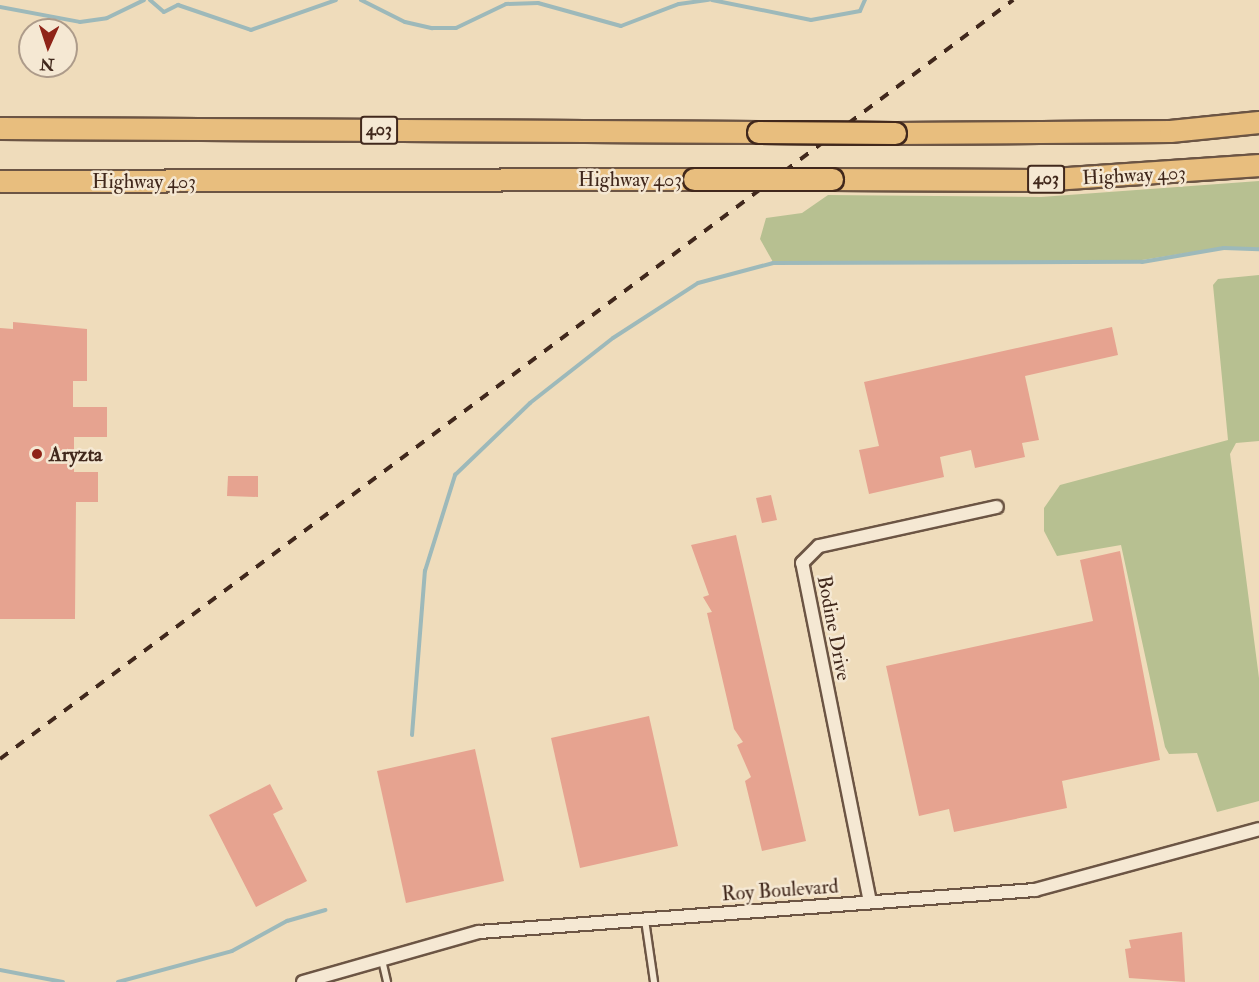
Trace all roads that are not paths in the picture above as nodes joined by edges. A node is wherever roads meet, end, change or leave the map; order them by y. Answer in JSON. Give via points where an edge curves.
{"nodes":[{"id":1,"x":1259,"y":122,"type":"edge"},
{"id":2,"x":0,"y":128,"type":"edge"},
{"id":3,"x":1259,"y":165,"type":"edge"},
{"id":4,"x":0,"y":181,"type":"edge"},
{"id":5,"x":998,"y":507,"type":"dead end"},
{"id":6,"x":1259,"y":829,"type":"edge"},
{"id":7,"x":870,"y":902,"type":"junction"},
{"id":8,"x":645,"y":920,"type":"junction"},
{"id":9,"x":382,"y":959,"type":"junction"},
{"id":10,"x":303,"y":982,"type":"edge"},
{"id":11,"x":387,"y":982,"type":"edge"},
{"id":12,"x":654,"y":982,"type":"edge"}],
"edges":[{"from":1,"to":2,"type":"highway","number":"403","bridge":true,"via":[[1170,131],[895,133]]},
{"from":3,"to":4,"type":"highway","name":"Highway 403","number":"403","bridge":true,"via":[[1038,180]]},
{"from":5,"to":7,"type":"street","name":"Bodine Drive","via":[[819,546],[802,563]]},
{"from":6,"to":7,"type":"street","name":"Roy Boulevard","via":[[1035,890]]},
{"from":7,"to":8,"type":"street","name":"Roy Boulevard"},
{"from":8,"to":9,"type":"street","name":"Roy Boulevard","via":[[479,932]]},
{"from":8,"to":12,"type":"lane"},
{"from":9,"to":10,"type":"street","name":"Roy Boulevard"},
{"from":9,"to":11,"type":"lane"}]}
